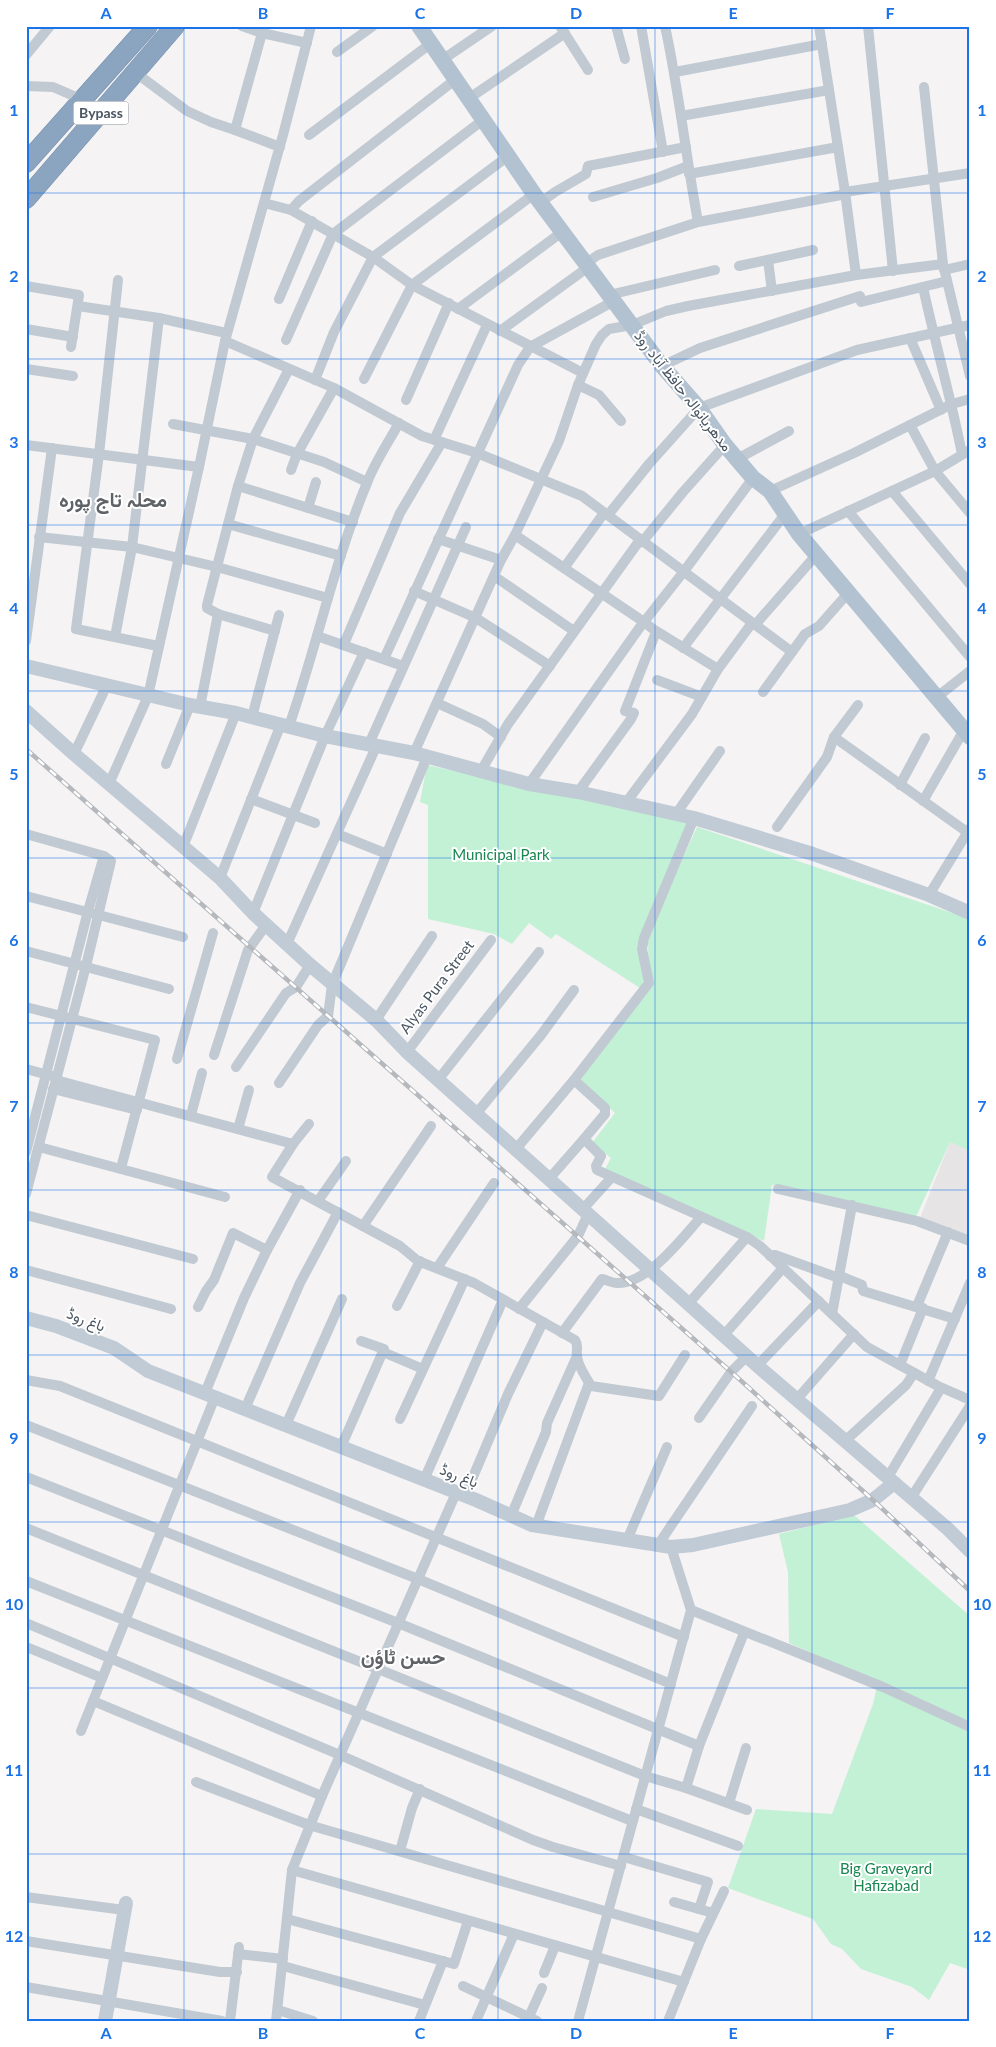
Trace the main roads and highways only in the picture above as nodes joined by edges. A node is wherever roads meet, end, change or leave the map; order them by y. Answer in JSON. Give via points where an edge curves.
{"nodes":[{"id":1,"x":148,"y":26,"type":"edge"},
{"id":2,"x":175,"y":26,"type":"edge"},
{"id":3,"x":419,"y":26,"type":"edge"},
{"id":4,"x":26,"y":163,"type":"edge"},
{"id":5,"x":26,"y":200,"type":"edge"},
{"id":6,"x":967,"y":733,"type":"edge"}],
"edges":[{"from":1,"to":4,"type":"highway","number":"Bypass"},
{"from":2,"to":5,"type":"highway","number":"Bypass"},
{"from":3,"to":6,"type":"main road","name":"مدھریانوالہ حافظ آباد روڈ","via":[[537,199],[662,366],[700,408],[737,459],[770,491],[799,534]]}]}
